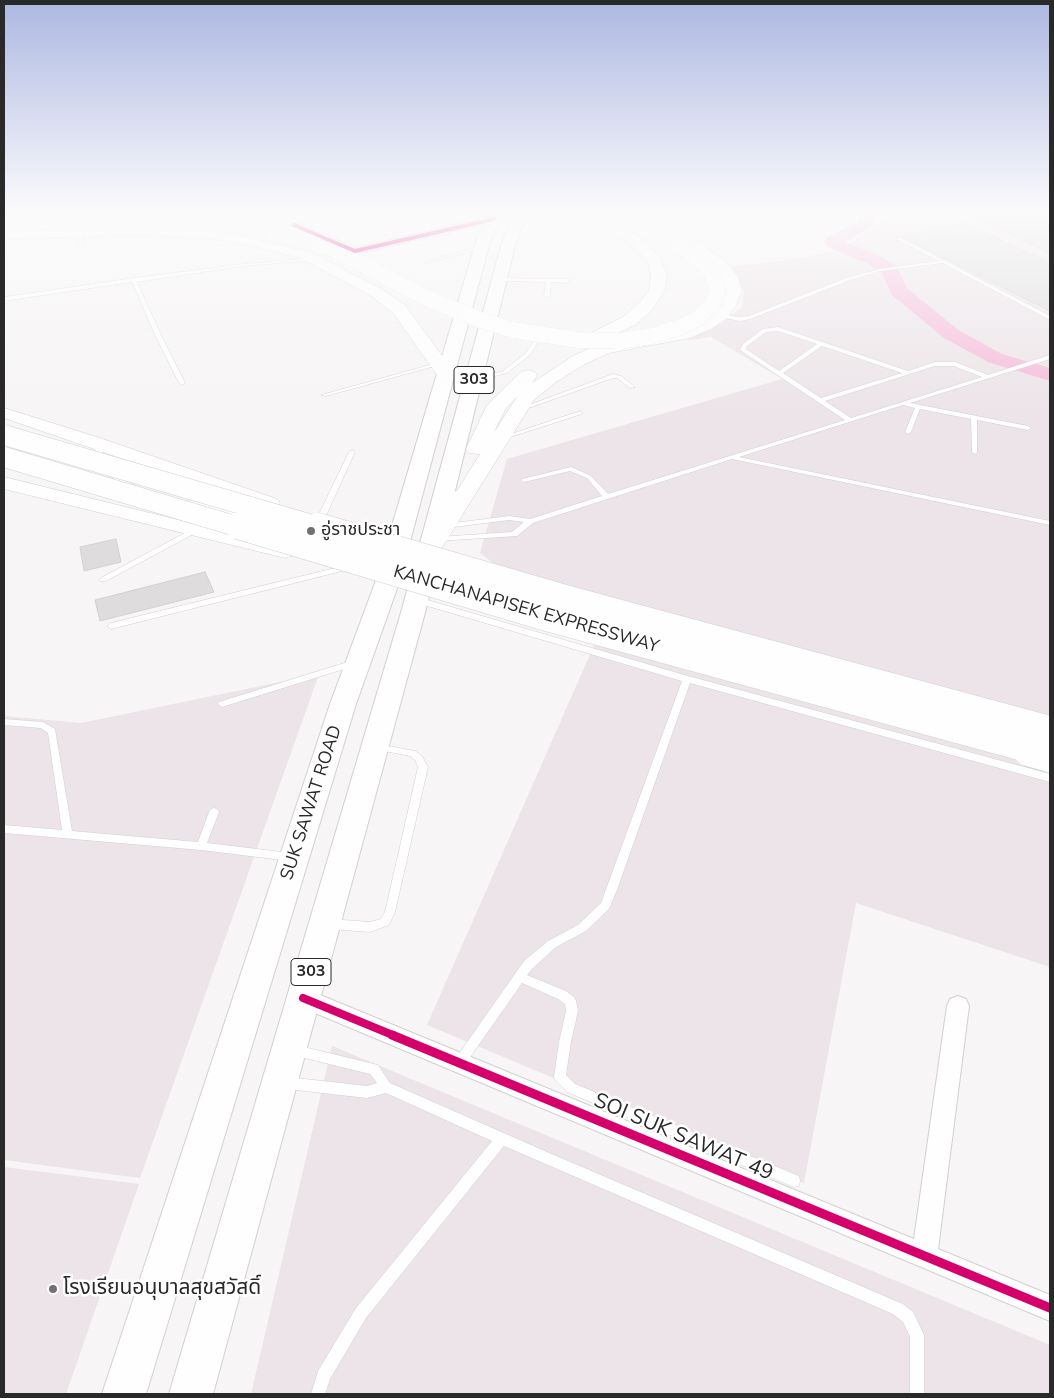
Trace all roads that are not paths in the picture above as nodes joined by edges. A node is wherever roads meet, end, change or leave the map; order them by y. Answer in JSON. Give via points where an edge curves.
{"nodes":[{"id":1,"x":154,"y":277,"type":"edge"},
{"id":2,"x":348,"y":277,"type":"edge"},
{"id":3,"x":387,"y":277,"type":"edge"},
{"id":4,"x":472,"y":277,"type":"edge"},
{"id":5,"x":659,"y":277,"type":"edge"},
{"id":6,"x":714,"y":277,"type":"edge"},
{"id":7,"x":730,"y":277,"type":"edge"},
{"id":8,"x":853,"y":277,"type":"edge"},
{"id":9,"x":972,"y":277,"type":"edge"},
{"id":10,"x":134,"y":280,"type":"junction"},
{"id":11,"x":500,"y":280,"type":"joint"},
{"id":12,"x":549,"y":281,"type":"junction"},
{"id":13,"x":567,"y":281,"type":"dead end"},
{"id":14,"x":547,"y":296,"type":"dead end"},
{"id":15,"x":4,"y":299,"type":"edge"},
{"id":16,"x":718,"y":316,"type":"junction"},
{"id":17,"x":1050,"y":318,"type":"edge"},
{"id":18,"x":536,"y":342,"type":"dead end"},
{"id":19,"x":821,"y":344,"type":"junction"},
{"id":20,"x":1050,"y":357,"type":"edge"},
{"id":21,"x":1027,"y":364,"type":"joint"},
{"id":22,"x":1016,"y":368,"type":"joint"},
{"id":23,"x":443,"y":370,"type":"junction"},
{"id":24,"x":906,"y":372,"type":"junction"},
{"id":25,"x":779,"y":373,"type":"junction"},
{"id":26,"x":988,"y":377,"type":"junction"},
{"id":27,"x":475,"y":379,"type":"junction"},
{"id":28,"x":182,"y":382,"type":"dead end"},
{"id":29,"x":632,"y":387,"type":"dead end"},
{"id":30,"x":324,"y":395,"type":"dead end"},
{"id":31,"x":821,"y":400,"type":"junction"},
{"id":32,"x":902,"y":404,"type":"junction"},
{"id":33,"x":918,"y":407,"type":"junction"},
{"id":34,"x":518,"y":410,"type":"junction"},
{"id":35,"x":4,"y":413,"type":"edge"},
{"id":36,"x":580,"y":413,"type":"dead end"},
{"id":37,"x":974,"y":418,"type":"junction"},
{"id":38,"x":850,"y":420,"type":"junction"},
{"id":39,"x":1028,"y":428,"type":"dead end"},
{"id":40,"x":908,"y":432,"type":"dead end"},
{"id":41,"x":4,"y":435,"type":"edge"},
{"id":42,"x":500,"y":439,"type":"junction"},
{"id":43,"x":94,"y":442,"type":"junction"},
{"id":44,"x":352,"y":452,"type":"dead end"},
{"id":45,"x":975,"y":452,"type":"dead end"},
{"id":46,"x":4,"y":456,"type":"edge"},
{"id":47,"x":731,"y":457,"type":"junction"},
{"id":48,"x":524,"y":480,"type":"dead end"},
{"id":49,"x":6,"y":487,"type":"edge"},
{"id":50,"x":138,"y":488,"type":"dead end"},
{"id":51,"x":607,"y":496,"type":"junction"},
{"id":52,"x":185,"y":501,"type":"dead end"},
{"id":53,"x":321,"y":518,"type":"junction"},
{"id":54,"x":250,"y":519,"type":"dead end"},
{"id":55,"x":530,"y":521,"type":"junction"},
{"id":56,"x":1050,"y":523,"type":"edge"},
{"id":57,"x":196,"y":530,"type":"junction"},
{"id":58,"x":368,"y":532,"type":"junction"},
{"id":59,"x":436,"y":537,"type":"junction"},
{"id":60,"x":342,"y":542,"type":"dead end"},
{"id":61,"x":339,"y":568,"type":"junction"},
{"id":62,"x":103,"y":579,"type":"dead end"},
{"id":63,"x":388,"y":583,"type":"junction"},
{"id":64,"x":416,"y":600,"type":"junction"},
{"id":65,"x":639,"y":608,"type":"dead end"},
{"id":66,"x":111,"y":626,"type":"dead end"},
{"id":67,"x":359,"y":662,"type":"junction"},
{"id":68,"x":687,"y":679,"type":"junction"},
{"id":69,"x":222,"y":704,"type":"dead end"},
{"id":70,"x":4,"y":722,"type":"edge"},
{"id":71,"x":1050,"y":723,"type":"edge"},
{"id":72,"x":1050,"y":729,"type":"edge"},
{"id":73,"x":375,"y":747,"type":"junction"},
{"id":74,"x":1050,"y":756,"type":"edge"},
{"id":75,"x":1050,"y":778,"type":"edge"},
{"id":76,"x":214,"y":812,"type":"dead end"},
{"id":77,"x":4,"y":829,"type":"edge"},
{"id":78,"x":68,"y":834,"type":"junction"},
{"id":79,"x":202,"y":846,"type":"junction"},
{"id":80,"x":294,"y":857,"type":"junction"},
{"id":81,"x":324,"y":924,"type":"junction"},
{"id":82,"x":520,"y":977,"type":"junction"},
{"id":83,"x":303,"y":998,"type":"junction"},
{"id":84,"x":958,"y":1006,"type":"dead end"},
{"id":85,"x":288,"y":1050,"type":"junction"},
{"id":86,"x":460,"y":1062,"type":"junction"},
{"id":87,"x":279,"y":1082,"type":"junction"},
{"id":88,"x":386,"y":1087,"type":"junction"},
{"id":89,"x":502,"y":1139,"type":"junction"},
{"id":90,"x":794,"y":1181,"type":"dead end"},
{"id":91,"x":924,"y":1256,"type":"junction"},
{"id":92,"x":1050,"y":1308,"type":"edge"},
{"id":93,"x":124,"y":1394,"type":"edge"},
{"id":94,"x":191,"y":1394,"type":"edge"},
{"id":95,"x":318,"y":1394,"type":"edge"},
{"id":96,"x":917,"y":1394,"type":"edge"}],
"edges":[{"from":1,"to":10,"type":"lane"},
{"from":2,"to":23,"type":"highway","via":[[399,309]]},
{"from":3,"to":6,"type":"highway","bridge":true,"via":[[433,301],[514,330],[578,340],[620,341],[681,328],[699,318],[714,302],[718,289]]},
{"from":4,"to":23,"type":"main road","name":"SUK SAWAT ROAD","number":"303"},
{"from":5,"to":59,"type":"highway","via":[[657,290],[630,321],[545,364],[521,381],[498,405],[480,437]]},
{"from":7,"to":16,"type":"highway","via":[[734,291],[728,306]]},
{"from":8,"to":16,"type":"lane","via":[[750,317]]},
{"from":9,"to":17,"type":"lane"},
{"from":10,"to":15,"type":"lane"},
{"from":10,"to":28,"type":"lane"},
{"from":11,"to":12,"type":"lane"},
{"from":11,"to":27,"type":"main road","name":"SUK SAWAT ROAD","number":"303"},
{"from":12,"to":13,"type":"lane"},
{"from":12,"to":14,"type":"lane"},
{"from":16,"to":34,"type":"highway","via":[[705,326],[684,334],[596,351],[549,378],[528,396]]},
{"from":18,"to":27,"type":"lane","via":[[528,354],[505,372]]},
{"from":19,"to":24,"type":"lane"},
{"from":19,"to":25,"type":"lane"},
{"from":19,"to":25,"type":"lane","via":[[778,329],[765,330],[747,343],[743,350]]},
{"from":20,"to":21,"type":"lane"},
{"from":21,"to":22,"type":"lane"},
{"from":22,"to":26,"type":"lane"},
{"from":23,"to":30,"type":"lane"},
{"from":23,"to":59,"type":"main road","name":"SUK SAWAT ROAD","number":"303"},
{"from":24,"to":26,"type":"lane","via":[[946,363]]},
{"from":24,"to":31,"type":"lane"},
{"from":25,"to":31,"type":"lane"},
{"from":26,"to":32,"type":"lane"},
{"from":27,"to":59,"type":"main road","name":"SUK SAWAT ROAD","number":"303"},
{"from":29,"to":34,"type":"lane","via":[[613,376]]},
{"from":31,"to":38,"type":"lane"},
{"from":32,"to":33,"type":"lane"},
{"from":32,"to":38,"type":"lane"},
{"from":33,"to":37,"type":"lane"},
{"from":33,"to":40,"type":"lane"},
{"from":34,"to":42,"type":"highway"},
{"from":35,"to":43,"type":"main road"},
{"from":36,"to":42,"type":"lane"},
{"from":37,"to":39,"type":"lane"},
{"from":37,"to":45,"type":"lane"},
{"from":38,"to":47,"type":"lane"},
{"from":41,"to":72,"type":"highway","name":"KANCHANAPISEK EXPRESSWAY","bridge":true,"via":[[565,598]]},
{"from":42,"to":59,"type":"highway"},
{"from":43,"to":50,"type":"lane","via":[[109,472]]},
{"from":43,"to":53,"type":"main road"},
{"from":44,"to":53,"type":"lane"},
{"from":46,"to":74,"type":"highway","name":"KANCHANAPISEK EXPRESSWAY","bridge":true,"via":[[550,619]]},
{"from":47,"to":51,"type":"lane"},
{"from":47,"to":56,"type":"lane"},
{"from":48,"to":51,"type":"lane","via":[[571,469],[589,476]]},
{"from":49,"to":57,"type":"main road"},
{"from":51,"to":55,"type":"lane"},
{"from":52,"to":54,"type":"lane"},
{"from":53,"to":58,"type":"main road"},
{"from":55,"to":59,"type":"lane","via":[[509,518]]},
{"from":55,"to":59,"type":"lane","via":[[514,534]]},
{"from":57,"to":61,"type":"main road"},
{"from":57,"to":62,"type":"lane"},
{"from":58,"to":59,"type":"main road"},
{"from":58,"to":60,"type":"lane"},
{"from":59,"to":63,"type":"main road","name":"SUK SAWAT ROAD","number":"303"},
{"from":59,"to":64,"type":"main road","name":"SUK SAWAT ROAD","number":"303"},
{"from":61,"to":63,"type":"main road"},
{"from":61,"to":66,"type":"lane"},
{"from":63,"to":67,"type":"main road","name":"SUK SAWAT ROAD","number":"303"},
{"from":64,"to":68,"type":"lane"},
{"from":64,"to":73,"type":"main road","name":"SUK SAWAT ROAD","number":"303"},
{"from":65,"to":71,"type":"lane"},
{"from":67,"to":69,"type":"lane"},
{"from":67,"to":80,"type":"main road","name":"SUK SAWAT ROAD","number":"303"},
{"from":68,"to":75,"type":"lane"},
{"from":68,"to":82,"type":"lane","via":[[605,906],[582,928],[552,944],[528,964]]},
{"from":70,"to":78,"type":"lane","via":[[43,725],[52,732]]},
{"from":73,"to":81,"type":"main road","name":"SUK SAWAT ROAD","number":"303"},
{"from":73,"to":81,"type":"lane","via":[[412,753],[423,767],[390,912],[385,922],[370,927]]},
{"from":76,"to":79,"type":"lane"},
{"from":77,"to":78,"type":"lane"},
{"from":78,"to":79,"type":"lane"},
{"from":79,"to":80,"type":"lane"},
{"from":80,"to":93,"type":"main road","name":"SUK SAWAT ROAD","number":"303"},
{"from":81,"to":83,"type":"main road","name":"SUK SAWAT ROAD","number":"303"},
{"from":82,"to":86,"type":"lane"},
{"from":82,"to":90,"type":"lane","via":[[570,1001],[572,1011],[560,1077],[571,1088]]},
{"from":83,"to":85,"type":"main road","name":"SUK SAWAT ROAD","number":"303"},
{"from":83,"to":86,"type":"street","name":"SOI SUK SAWAT 49"},
{"from":84,"to":91,"type":"street"},
{"from":85,"to":87,"type":"main road","name":"SUK SAWAT ROAD","number":"303"},
{"from":85,"to":88,"type":"lane","via":[[374,1069]]},
{"from":86,"to":91,"type":"street","name":"SOI SUK SAWAT 49"},
{"from":87,"to":88,"type":"lane","via":[[367,1092]]},
{"from":87,"to":94,"type":"main road","name":"SUK SAWAT ROAD","number":"303"},
{"from":88,"to":89,"type":"lane"},
{"from":89,"to":95,"type":"lane","via":[[362,1313],[323,1376]]},
{"from":89,"to":96,"type":"lane","via":[[898,1309],[908,1317],[917,1335]]},
{"from":91,"to":92,"type":"street","name":"SOI SUK SAWAT 49"}]}
